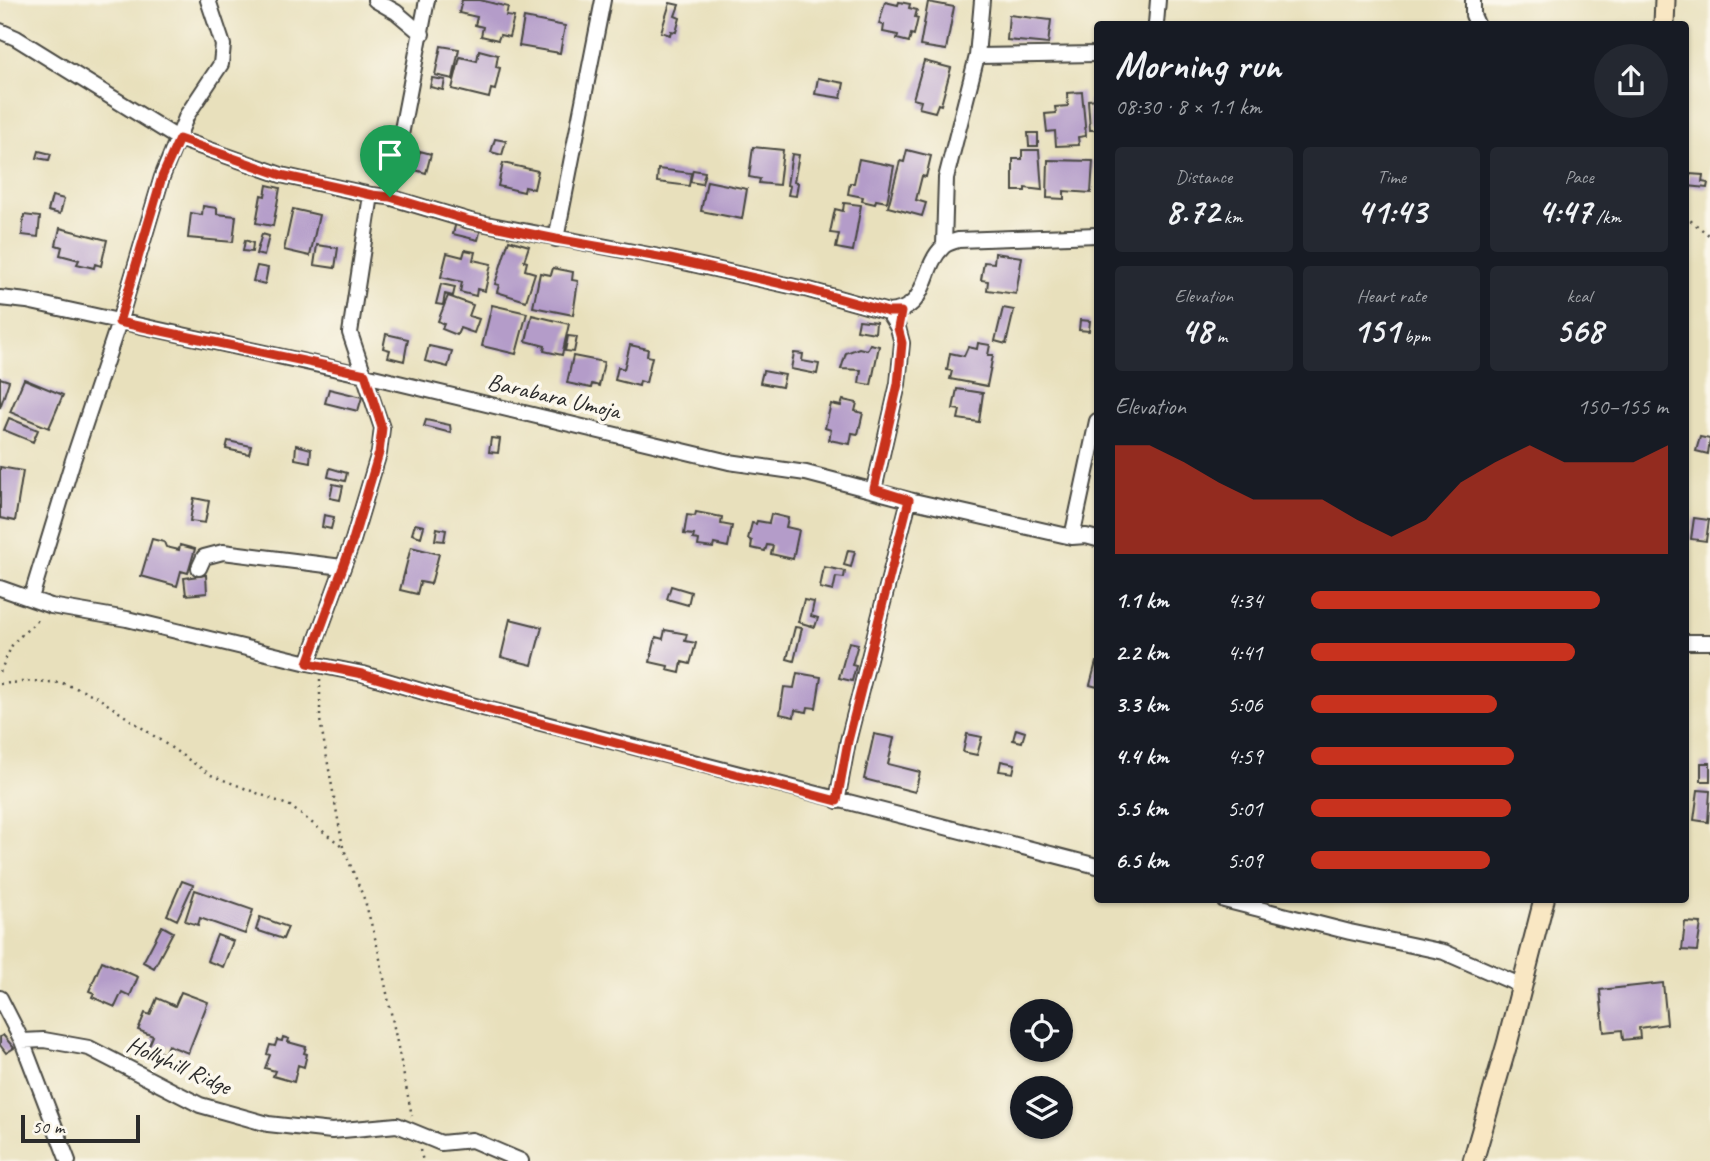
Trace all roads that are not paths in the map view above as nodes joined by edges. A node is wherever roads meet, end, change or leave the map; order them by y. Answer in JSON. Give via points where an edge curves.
{"nodes":[{"id":1,"x":208,"y":0,"type":"edge"},
{"id":2,"x":374,"y":0,"type":"edge"},
{"id":3,"x":427,"y":0,"type":"edge"},
{"id":4,"x":603,"y":0,"type":"edge"},
{"id":5,"x":982,"y":0,"type":"edge"},
{"id":6,"x":1158,"y":0,"type":"edge"},
{"id":7,"x":1473,"y":0,"type":"edge"},
{"id":8,"x":1665,"y":0,"type":"edge"},
{"id":9,"x":1156,"y":21,"type":"edge"},
{"id":10,"x":1476,"y":21,"type":"edge"},
{"id":11,"x":1664,"y":21,"type":"edge"},
{"id":12,"x":0,"y":31,"type":"edge"},
{"id":13,"x":422,"y":34,"type":"junction"},
{"id":14,"x":1094,"y":54,"type":"edge"},
{"id":15,"x":977,"y":56,"type":"junction"},
{"id":16,"x":179,"y":139,"type":"junction"},
{"id":17,"x":372,"y":195,"type":"junction"},
{"id":18,"x":390,"y":197,"type":"junction"},
{"id":19,"x":1094,"y":236,"type":"edge"},
{"id":20,"x":556,"y":239,"type":"junction"},
{"id":21,"x":944,"y":245,"type":"junction"},
{"id":22,"x":0,"y":298,"type":"edge"},
{"id":23,"x":894,"y":312,"type":"junction"},
{"id":24,"x":119,"y":322,"type":"junction"},
{"id":25,"x":365,"y":374,"type":"junction"},
{"id":26,"x":1094,"y":435,"type":"edge"},
{"id":27,"x":874,"y":489,"type":"junction"},
{"id":28,"x":909,"y":500,"type":"junction"},
{"id":29,"x":1072,"y":537,"type":"junction"},
{"id":30,"x":1094,"y":538,"type":"edge"},
{"id":31,"x":342,"y":567,"type":"junction"},
{"id":32,"x":199,"y":568,"type":"dead end"},
{"id":33,"x":0,"y":588,"type":"edge"},
{"id":34,"x":32,"y":598,"type":"junction"},
{"id":35,"x":1689,"y":642,"type":"edge"},
{"id":36,"x":1710,"y":642,"type":"edge"},
{"id":37,"x":314,"y":664,"type":"junction"},
{"id":38,"x":837,"y":801,"type":"junction"},
{"id":39,"x":1094,"y":865,"type":"edge"},
{"id":40,"x":1236,"y":903,"type":"edge"},
{"id":41,"x":1543,"y":903,"type":"edge"},
{"id":42,"x":1522,"y":986,"type":"junction"},
{"id":43,"x":0,"y":998,"type":"edge"},
{"id":44,"x":22,"y":1041,"type":"junction"},
{"id":45,"x":68,"y":1161,"type":"edge"},
{"id":46,"x":521,"y":1161,"type":"edge"},
{"id":47,"x":1473,"y":1161,"type":"edge"}],
"edges":[{"from":1,"to":16,"type":"street","via":[[223,45],[221,64],[187,115]]},
{"from":2,"to":13,"type":"street"},
{"from":3,"to":13,"type":"street"},
{"from":4,"to":20,"type":"street"},
{"from":5,"to":15,"type":"street"},
{"from":6,"to":9,"type":"street"},
{"from":7,"to":10,"type":"street"},
{"from":8,"to":11,"type":"street"},
{"from":12,"to":16,"type":"street"},
{"from":13,"to":18,"type":"street"},
{"from":14,"to":15,"type":"street"},
{"from":15,"to":21,"type":"street","via":[[946,178]]},
{"from":16,"to":17,"type":"street","via":[[281,175]]},
{"from":16,"to":24,"type":"street","via":[[162,177]]},
{"from":17,"to":18,"type":"street"},
{"from":17,"to":25,"type":"street","via":[[350,332]]},
{"from":18,"to":20,"type":"street","via":[[470,221]]},
{"from":19,"to":21,"type":"street","via":[[958,240]]},
{"from":20,"to":23,"type":"street","via":[[683,262]]},
{"from":21,"to":23,"type":"street","via":[[911,304]]},
{"from":22,"to":24,"type":"street","name":"Barabara Umoja"},
{"from":23,"to":27,"type":"street","via":[[902,343],[898,384]]},
{"from":24,"to":25,"type":"street","name":"Barabara Umoja"},
{"from":24,"to":34,"type":"street"},
{"from":25,"to":27,"type":"street","name":"Barabara Umoja","via":[[729,462]]},
{"from":25,"to":31,"type":"street","via":[[382,428],[379,453]]},
{"from":26,"to":29,"type":"street"},
{"from":27,"to":28,"type":"street","name":"Barabara Umoja"},
{"from":28,"to":29,"type":"street","name":"Barabara Umoja"},
{"from":28,"to":38,"type":"street"},
{"from":29,"to":30,"type":"street","name":"Barabara Umoja"},
{"from":31,"to":32,"type":"street","via":[[223,552],[204,557]]},
{"from":31,"to":37,"type":"street"},
{"from":33,"to":34,"type":"street"},
{"from":34,"to":37,"type":"street"},
{"from":35,"to":36,"type":"street"},
{"from":37,"to":38,"type":"street"},
{"from":38,"to":39,"type":"street"},
{"from":40,"to":42,"type":"street","via":[[1444,952]]},
{"from":41,"to":42,"type":"street"},
{"from":42,"to":47,"type":"street"},
{"from":43,"to":44,"type":"street"},
{"from":44,"to":45,"type":"street"},
{"from":44,"to":46,"type":"street","name":"Hollyhill Ridge","via":[[89,1048],[200,1105],[268,1124],[332,1131],[397,1125],[442,1143],[472,1140]]}]}
